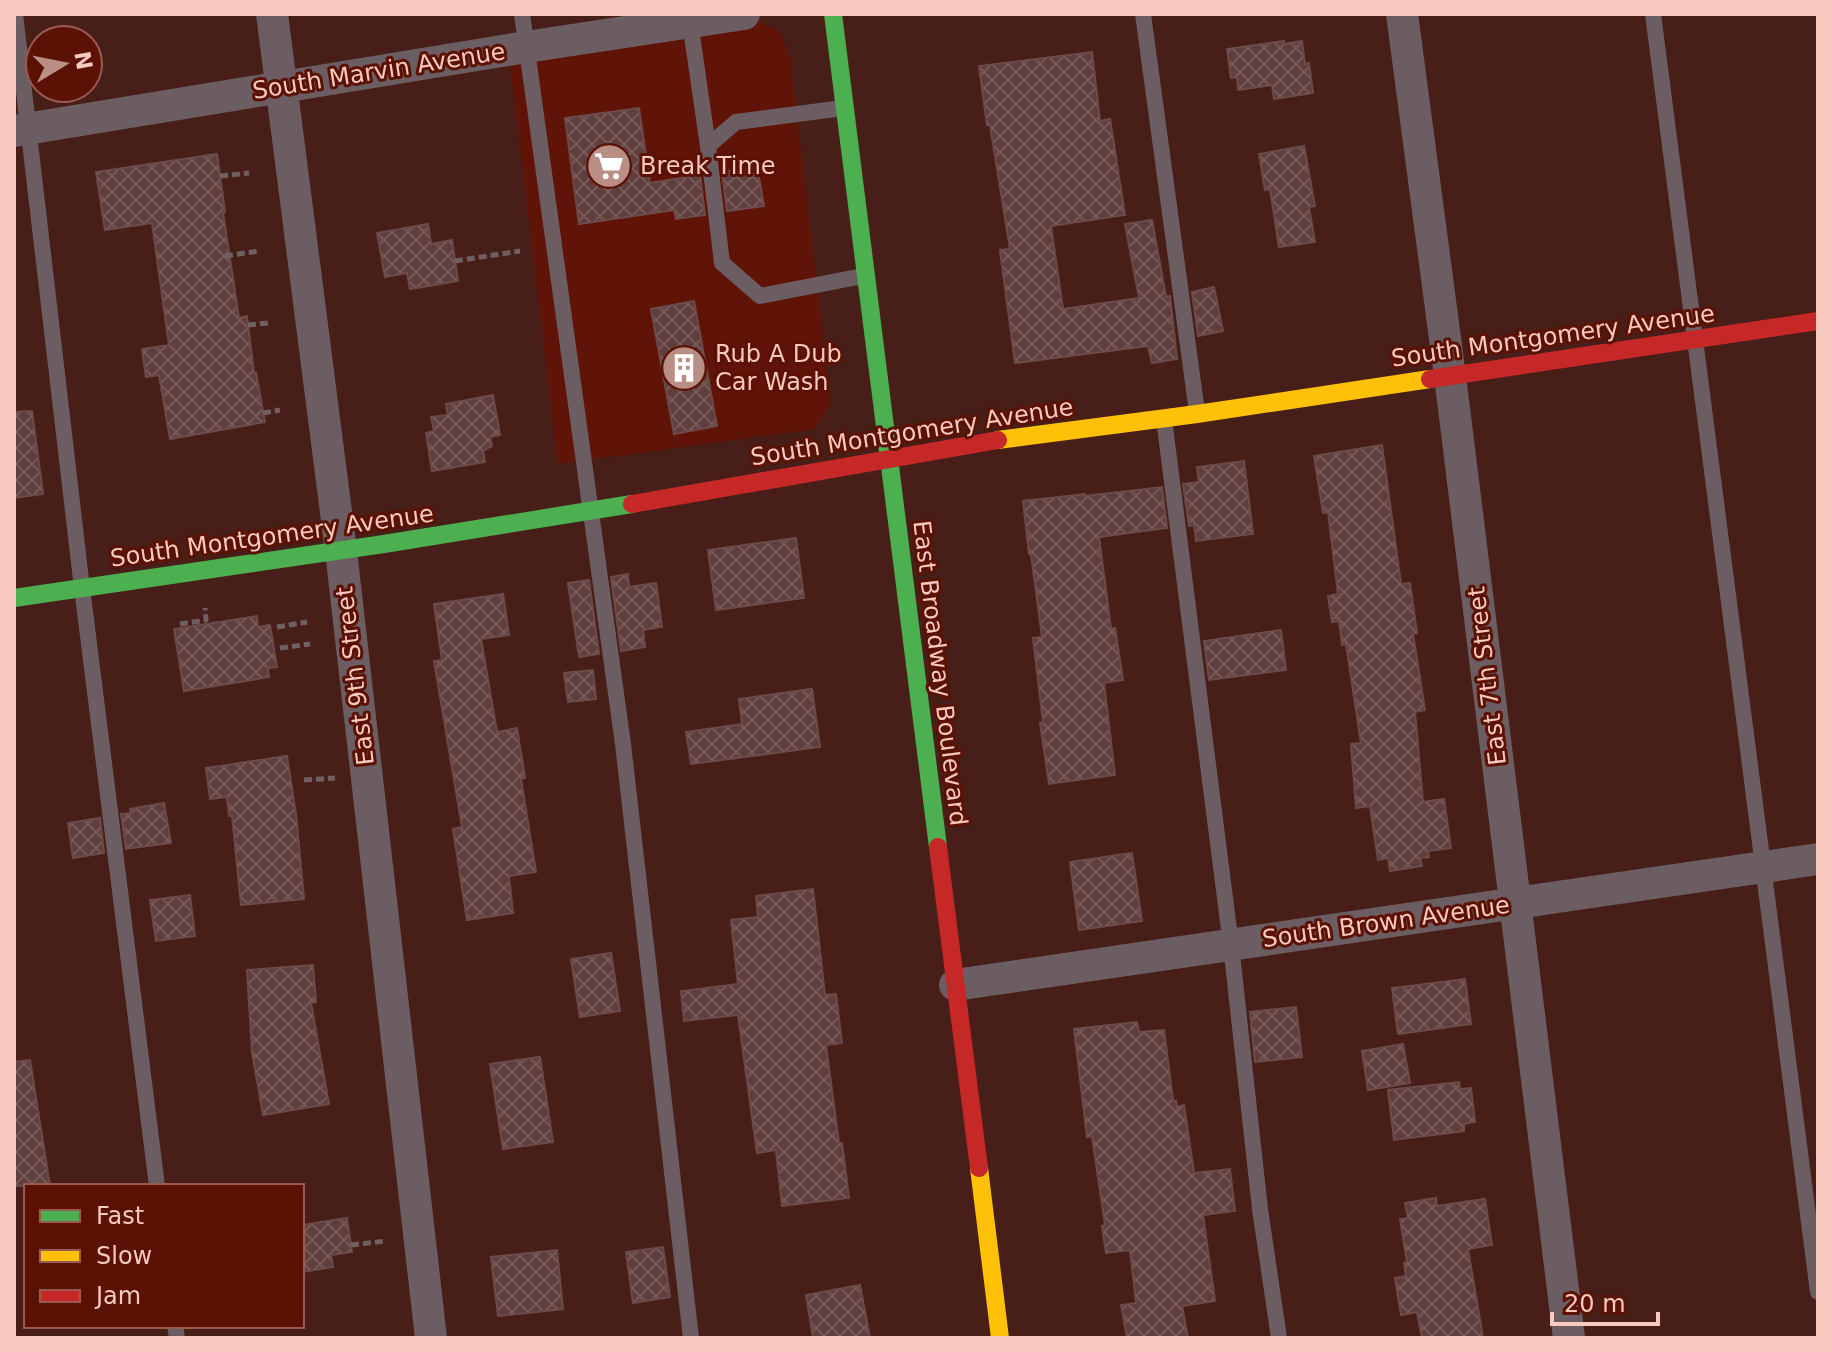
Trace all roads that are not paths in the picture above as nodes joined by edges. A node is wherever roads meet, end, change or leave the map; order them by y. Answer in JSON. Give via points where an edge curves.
{"nodes":[{"id":1,"x":15,"y":14,"type":"edge"},
{"id":2,"x":272,"y":14,"type":"edge"},
{"id":3,"x":522,"y":14,"type":"edge"},
{"id":4,"x":744,"y":14,"type":"edge"},
{"id":5,"x":833,"y":14,"type":"edge"},
{"id":6,"x":1143,"y":14,"type":"edge"},
{"id":7,"x":1402,"y":14,"type":"edge"},
{"id":8,"x":1653,"y":14,"type":"edge"},
{"id":9,"x":690,"y":22,"type":"junction"},
{"id":10,"x":526,"y":47,"type":"junction"},
{"id":11,"x":281,"y":86,"type":"junction"},
{"id":12,"x":845,"y":108,"type":"junction"},
{"id":13,"x":22,"y":129,"type":"edge"},
{"id":14,"x":708,"y":146,"type":"junction"},
{"id":15,"x":866,"y":276,"type":"junction"},
{"id":16,"x":1818,"y":321,"type":"edge"},
{"id":17,"x":1695,"y":340,"type":"junction"},
{"id":18,"x":1450,"y":376,"type":"junction"},
{"id":19,"x":1197,"y":414,"type":"junction"},
{"id":20,"x":1164,"y":418,"type":"junction"},
{"id":21,"x":888,"y":457,"type":"junction"},
{"id":22,"x":591,"y":511,"type":"junction"},
{"id":23,"x":341,"y":551,"type":"junction"},
{"id":24,"x":82,"y":588,"type":"junction"},
{"id":25,"x":14,"y":598,"type":"edge"},
{"id":26,"x":1818,"y":859,"type":"edge"},
{"id":27,"x":1764,"y":867,"type":"junction"},
{"id":28,"x":1514,"y":903,"type":"junction"},
{"id":29,"x":1231,"y":945,"type":"junction"},
{"id":30,"x":955,"y":985,"type":"junction"},
{"id":31,"x":157,"y":1184,"type":"edge"},
{"id":32,"x":1818,"y":1292,"type":"edge"},
{"id":33,"x":431,"y":1338,"type":"edge"},
{"id":34,"x":691,"y":1338,"type":"edge"},
{"id":35,"x":1000,"y":1338,"type":"edge"},
{"id":36,"x":1279,"y":1338,"type":"edge"},
{"id":37,"x":1569,"y":1338,"type":"edge"}],
"edges":[{"from":1,"to":13,"type":"lane"},
{"from":2,"to":11,"type":"street","name":"East 9th Street"},
{"from":3,"to":10,"type":"lane"},
{"from":4,"to":9,"type":"street","name":"South Marvin Avenue"},
{"from":5,"to":12,"type":"main road","name":"East Broadway Boulevard"},
{"from":6,"to":19,"type":"lane"},
{"from":7,"to":18,"type":"street","name":"East 7th Street"},
{"from":8,"to":17,"type":"lane"},
{"from":9,"to":10,"type":"street","name":"South Marvin Avenue"},
{"from":9,"to":14,"type":"lane"},
{"from":10,"to":11,"type":"street","name":"South Marvin Avenue"},
{"from":10,"to":22,"type":"lane"},
{"from":11,"to":13,"type":"street","name":"South Marvin Avenue"},
{"from":11,"to":23,"type":"street","name":"East 9th Street"},
{"from":12,"to":14,"type":"lane","via":[[736,122]]},
{"from":12,"to":15,"type":"main road","name":"East Broadway Boulevard"},
{"from":13,"to":24,"type":"lane"},
{"from":14,"to":15,"type":"lane","via":[[722,263],[760,296]]},
{"from":15,"to":21,"type":"main road","name":"East Broadway Boulevard"},
{"from":16,"to":17,"type":"main road","name":"South Montgomery Avenue"},
{"from":17,"to":18,"type":"main road","name":"South Montgomery Avenue"},
{"from":17,"to":27,"type":"lane"},
{"from":18,"to":19,"type":"main road","name":"South Montgomery Avenue"},
{"from":18,"to":28,"type":"street","name":"East 7th Street"},
{"from":19,"to":20,"type":"main road","name":"South Montgomery Avenue"},
{"from":20,"to":21,"type":"main road","name":"South Montgomery Avenue"},
{"from":20,"to":29,"type":"lane"},
{"from":21,"to":22,"type":"main road","name":"South Montgomery Avenue"},
{"from":21,"to":30,"type":"main road","name":"East Broadway Boulevard"},
{"from":22,"to":23,"type":"main road","name":"South Montgomery Avenue"},
{"from":22,"to":34,"type":"lane"},
{"from":23,"to":24,"type":"main road","name":"South Montgomery Avenue"},
{"from":23,"to":33,"type":"street","name":"East 9th Street"},
{"from":24,"to":25,"type":"main road","name":"South Montgomery Avenue"},
{"from":24,"to":31,"type":"lane"},
{"from":26,"to":27,"type":"street","name":"South Brown Avenue"},
{"from":27,"to":28,"type":"street","name":"South Brown Avenue"},
{"from":27,"to":32,"type":"lane"},
{"from":28,"to":29,"type":"street","name":"South Brown Avenue"},
{"from":28,"to":37,"type":"street","name":"East 7th Street"},
{"from":29,"to":30,"type":"street","name":"South Brown Avenue"},
{"from":29,"to":36,"type":"lane"},
{"from":30,"to":35,"type":"main road","name":"East Broadway Boulevard"}]}
